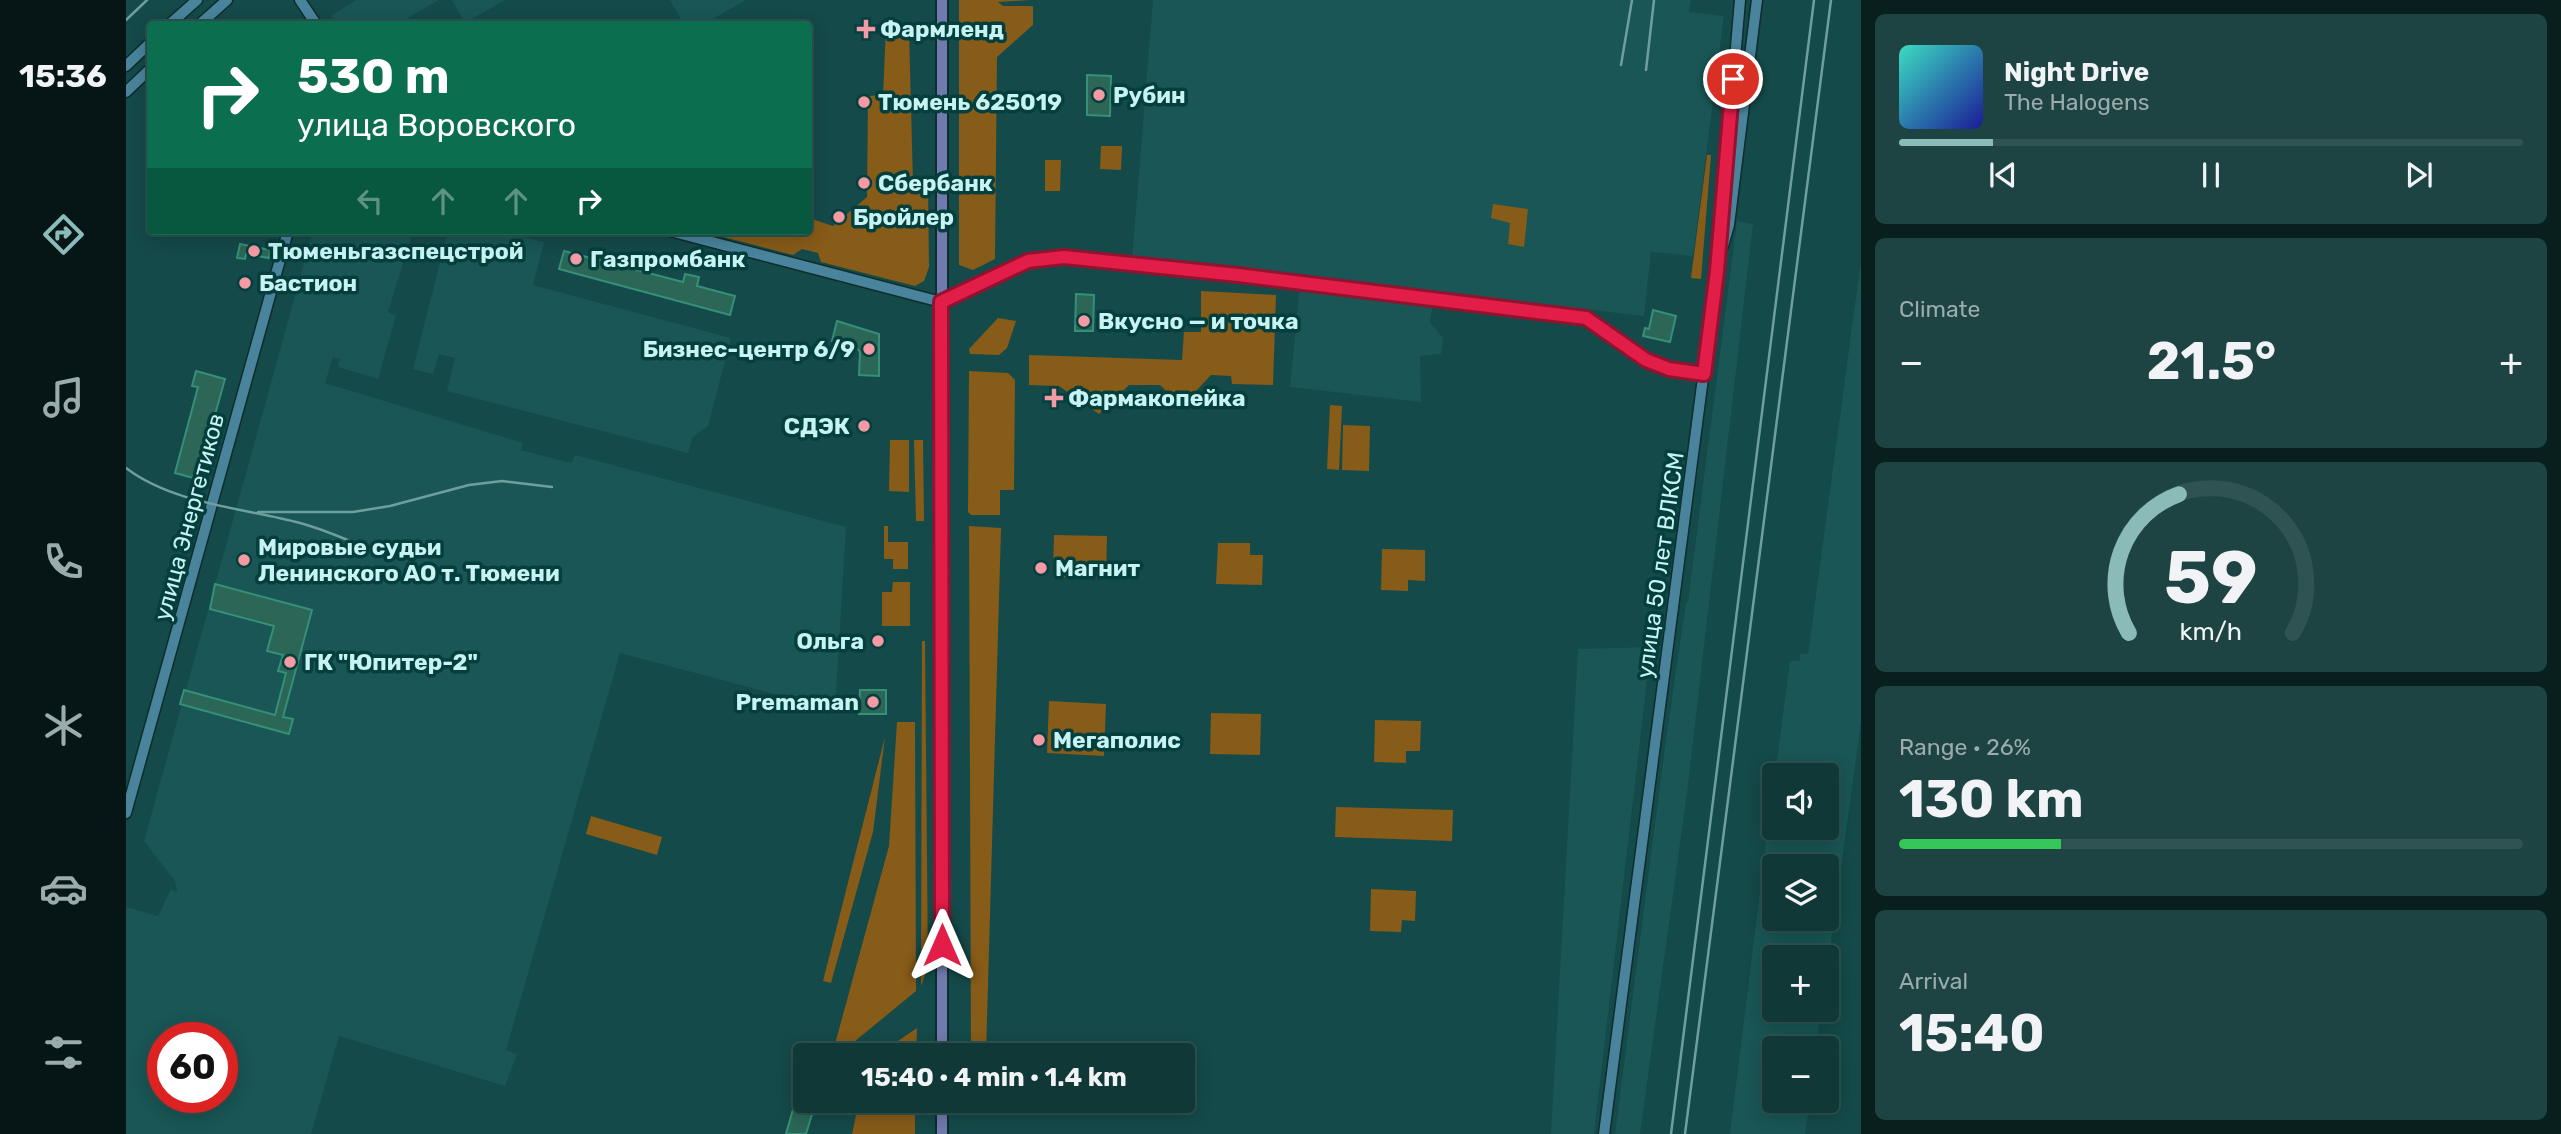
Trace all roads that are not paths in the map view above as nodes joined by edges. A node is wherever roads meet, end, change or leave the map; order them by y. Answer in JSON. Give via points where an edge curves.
{"nodes":[{"id":1,"x":197,"y":0,"type":"edge"},
{"id":2,"x":227,"y":0,"type":"edge"},
{"id":3,"x":300,"y":0,"type":"edge"},
{"id":4,"x":942,"y":0,"type":"edge"},
{"id":5,"x":1740,"y":0,"type":"edge"},
{"id":6,"x":1757,"y":0,"type":"edge"},
{"id":7,"x":173,"y":21,"type":"edge"},
{"id":8,"x":203,"y":21,"type":"edge"},
{"id":9,"x":314,"y":21,"type":"edge"},
{"id":10,"x":147,"y":46,"type":"edge"},
{"id":11,"x":126,"y":66,"type":"edge"},
{"id":12,"x":147,"y":72,"type":"edge"},
{"id":13,"x":126,"y":92,"type":"edge"},
{"id":14,"x":287,"y":235,"type":"edge"},
{"id":15,"x":685,"y":235,"type":"edge"},
{"id":16,"x":1717,"y":271,"type":"junction"},
{"id":17,"x":941,"y":302,"type":"junction"},
{"id":18,"x":1704,"y":374,"type":"junction"},
{"id":19,"x":126,"y":813,"type":"edge"},
{"id":20,"x":942,"y":1043,"type":"edge"},
{"id":21,"x":942,"y":1113,"type":"edge"},
{"id":22,"x":942,"y":1134,"type":"edge"},
{"id":23,"x":1604,"y":1134,"type":"edge"}],
"edges":[{"from":1,"to":7,"type":"street"},
{"from":2,"to":8,"type":"street"},
{"from":3,"to":9,"type":"street"},
{"from":4,"to":17,"type":"main road"},
{"from":5,"to":16,"type":"street","name":"улица 50 лет ВЛКСМ"},
{"from":6,"to":16,"type":"street","via":[[1728,225]]},
{"from":10,"to":11,"type":"street"},
{"from":12,"to":13,"type":"street"},
{"from":14,"to":19,"type":"street","name":"улица Энергетиков"},
{"from":15,"to":17,"type":"street"},
{"from":16,"to":18,"type":"street","name":"улица 50 лет ВЛКСМ"},
{"from":17,"to":18,"type":"street","via":[[1028,261],[1064,257],[1586,318],[1646,360]]},
{"from":17,"to":20,"type":"main road"},
{"from":18,"to":23,"type":"street","name":"улица 50 лет ВЛКСМ"},
{"from":21,"to":22,"type":"main road"}]}
